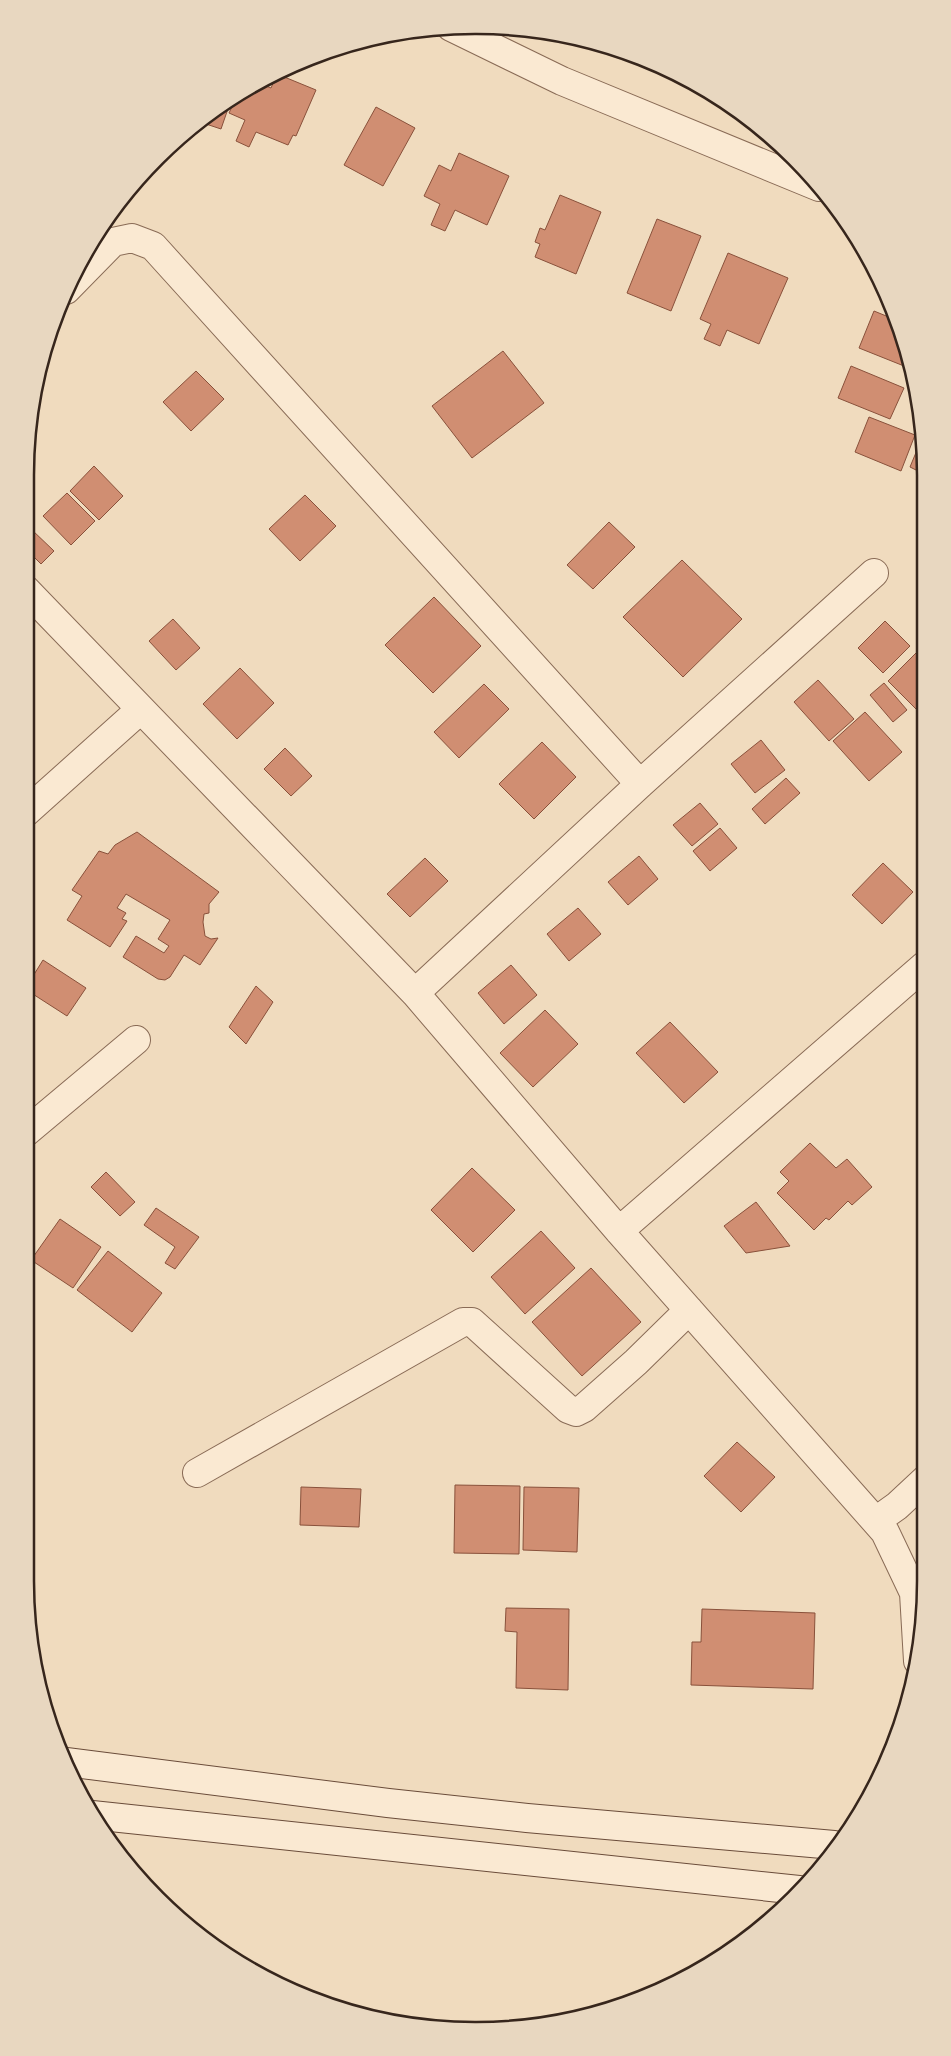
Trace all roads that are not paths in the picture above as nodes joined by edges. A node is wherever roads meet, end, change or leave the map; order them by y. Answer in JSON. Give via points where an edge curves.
{"nodes":[{"id":1,"x":464,"y":34,"type":"edge"},
{"id":2,"x":806,"y":181,"type":"edge"},
{"id":3,"x":83,"y":272,"type":"edge"},
{"id":4,"x":874,"y":573,"type":"dead end"},
{"id":5,"x":34,"y":599,"type":"edge"},
{"id":6,"x":140,"y":710,"type":"junction"},
{"id":7,"x":640,"y":784,"type":"junction"},
{"id":8,"x":34,"y":805,"type":"edge"},
{"id":9,"x":917,"y":972,"type":"edge"},
{"id":10,"x":415,"y":993,"type":"junction"},
{"id":11,"x":136,"y":1040,"type":"dead end"},
{"id":12,"x":34,"y":1125,"type":"edge"},
{"id":13,"x":619,"y":1231,"type":"junction"},
{"id":14,"x":689,"y":1310,"type":"junction"},
{"id":15,"x":197,"y":1473,"type":"dead end"},
{"id":16,"x":917,"y":1487,"type":"edge"},
{"id":17,"x":876,"y":1521,"type":"junction"},
{"id":18,"x":915,"y":1616,"type":"edge"},
{"id":19,"x":73,"y":1763,"type":"edge"},
{"id":20,"x":102,"y":1816,"type":"edge"},
{"id":21,"x":829,"y":1845,"type":"edge"},
{"id":22,"x":792,"y":1889,"type":"edge"}],
"edges":[{"from":1,"to":2,"type":"street","via":[[562,80]]},
{"from":3,"to":7,"type":"street","via":[[113,242],[132,238],[153,246]]},
{"from":4,"to":7,"type":"street"},
{"from":5,"to":6,"type":"street"},
{"from":6,"to":8,"type":"street"},
{"from":6,"to":10,"type":"street"},
{"from":7,"to":10,"type":"street"},
{"from":9,"to":13,"type":"street"},
{"from":10,"to":13,"type":"street"},
{"from":11,"to":12,"type":"street"},
{"from":13,"to":14,"type":"street"},
{"from":14,"to":15,"type":"street","via":[[636,1362],[576,1412],[568,1409],[472,1322],[463,1322]]},
{"from":14,"to":17,"type":"street"},
{"from":16,"to":17,"type":"street"},
{"from":17,"to":18,"type":"street","via":[[886,1532],[914,1593]]},
{"from":19,"to":21,"type":"street","via":[[388,1803]]},
{"from":20,"to":22,"type":"street"}]}
